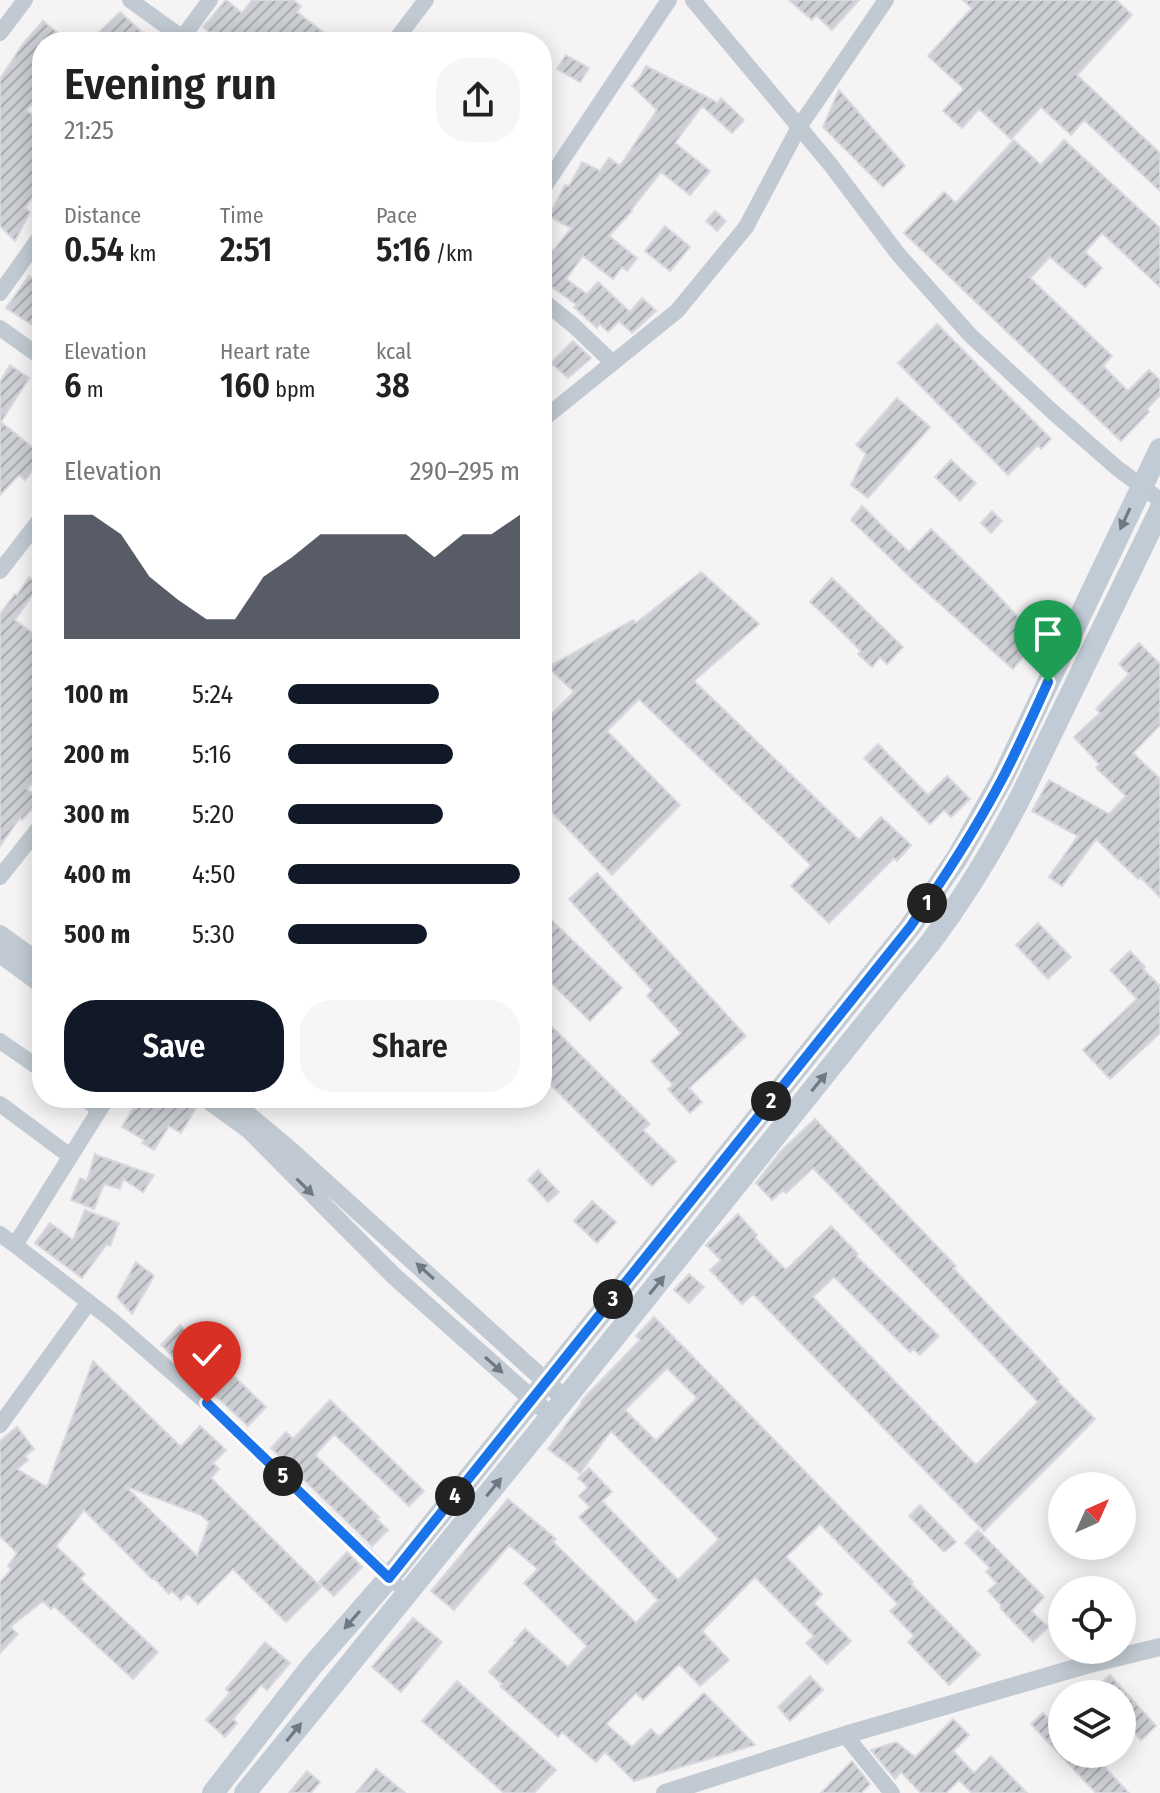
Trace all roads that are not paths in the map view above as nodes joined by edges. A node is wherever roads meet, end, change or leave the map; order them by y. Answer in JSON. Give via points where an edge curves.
{"nodes":[{"id":1,"x":25,"y":0,"type":"edge"},
{"id":2,"x":130,"y":0,"type":"edge"},
{"id":3,"x":210,"y":0,"type":"edge"},
{"id":4,"x":426,"y":0,"type":"edge"},
{"id":5,"x":669,"y":0,"type":"edge"},
{"id":6,"x":693,"y":0,"type":"edge"},
{"id":7,"x":886,"y":0,"type":"edge"},
{"id":8,"x":172,"y":32,"type":"edge"},
{"id":9,"x":188,"y":32,"type":"edge"},
{"id":10,"x":402,"y":32,"type":"edge"},
{"id":11,"x":0,"y":33,"type":"edge"},
{"id":12,"x":799,"y":127,"type":"junction"},
{"id":13,"x":552,"y":175,"type":"edge"},
{"id":14,"x":32,"y":248,"type":"edge"},
{"id":15,"x":0,"y":293,"type":"edge"},
{"id":16,"x":552,"y":308,"type":"edge"},
{"id":17,"x":0,"y":328,"type":"edge"},
{"id":18,"x":32,"y":351,"type":"edge"},
{"id":19,"x":613,"y":363,"type":"junction"},
{"id":20,"x":552,"y":412,"type":"edge"},
{"id":21,"x":1160,"y":449,"type":"edge"},
{"id":22,"x":1141,"y":486,"type":"junction"},
{"id":23,"x":1160,"y":500,"type":"edge"},
{"id":24,"x":1160,"y":510,"type":"edge"},
{"id":25,"x":32,"y":530,"type":"edge"},
{"id":26,"x":0,"y":571,"type":"edge"},
{"id":27,"x":32,"y":837,"type":"edge"},
{"id":28,"x":0,"y":877,"type":"edge"},
{"id":29,"x":0,"y":934,"type":"edge"},
{"id":30,"x":0,"y":954,"type":"edge"},
{"id":31,"x":32,"y":957,"type":"edge"},
{"id":32,"x":32,"y":978,"type":"edge"},
{"id":33,"x":0,"y":1041,"type":"edge"},
{"id":34,"x":32,"y":1063,"type":"edge"},
{"id":35,"x":0,"y":1104,"type":"edge"},
{"id":36,"x":100,"y":1108,"type":"edge"},
{"id":37,"x":219,"y":1108,"type":"edge"},
{"id":38,"x":240,"y":1108,"type":"edge"},
{"id":39,"x":70,"y":1156,"type":"junction"},
{"id":40,"x":5,"y":1240,"type":"edge"},
{"id":41,"x":89,"y":1302,"type":"junction"},
{"id":42,"x":540,"y":1390,"type":"junction"},
{"id":43,"x":558,"y":1408,"type":"junction"},
{"id":44,"x":0,"y":1425,"type":"edge"},
{"id":45,"x":389,"y":1578,"type":"junction"},
{"id":46,"x":406,"y":1595,"type":"junction"},
{"id":47,"x":1160,"y":1647,"type":"edge"},
{"id":48,"x":845,"y":1735,"type":"junction"},
{"id":49,"x":213,"y":1793,"type":"edge"},
{"id":50,"x":245,"y":1793,"type":"edge"},
{"id":51,"x":665,"y":1793,"type":"edge"},
{"id":52,"x":892,"y":1793,"type":"edge"}],
"edges":[{"from":1,"to":11,"type":"street"},
{"from":2,"to":8,"type":"street"},
{"from":3,"to":9,"type":"street"},
{"from":4,"to":10,"type":"street"},
{"from":5,"to":13,"type":"street"},
{"from":6,"to":12,"type":"street"},
{"from":7,"to":12,"type":"street"},
{"from":12,"to":19,"type":"street","via":[[746,227],[677,311]]},
{"from":12,"to":22,"type":"street","via":[[898,254],[970,335]]},
{"from":14,"to":15,"type":"street"},
{"from":16,"to":19,"type":"street"},
{"from":17,"to":18,"type":"street"},
{"from":19,"to":20,"type":"street"},
{"from":21,"to":22,"type":"main road"},
{"from":22,"to":23,"type":"street"},
{"from":22,"to":42,"type":"main road","one_way":true,"via":[[1002,779],[957,858],[891,951]]},
{"from":43,"to":24,"type":"main road","one_way":true,"via":[[958,905],[1009,820]]},
{"from":25,"to":26,"type":"street"},
{"from":27,"to":28,"type":"street"},
{"from":29,"to":31,"type":"street"},
{"from":30,"to":32,"type":"street"},
{"from":33,"to":34,"type":"street"},
{"from":35,"to":39,"type":"street"},
{"from":36,"to":39,"type":"street"},
{"from":37,"to":42,"type":"street","one_way":true,"via":[[249,1130],[394,1276]]},
{"from":42,"to":38,"type":"street","one_way":true},
{"from":39,"to":40,"type":"street"},
{"from":40,"to":41,"type":"street"},
{"from":41,"to":44,"type":"street"},
{"from":41,"to":45,"type":"street","via":[[207,1403]]},
{"from":42,"to":43,"type":"street"},
{"from":42,"to":45,"type":"main road"},
{"from":46,"to":43,"type":"main road","one_way":true},
{"from":45,"to":46,"type":"street"},
{"from":45,"to":49,"type":"main road","one_way":true},
{"from":50,"to":46,"type":"main road","one_way":true},
{"from":47,"to":48,"type":"street"},
{"from":48,"to":51,"type":"street"},
{"from":48,"to":52,"type":"street"}]}
